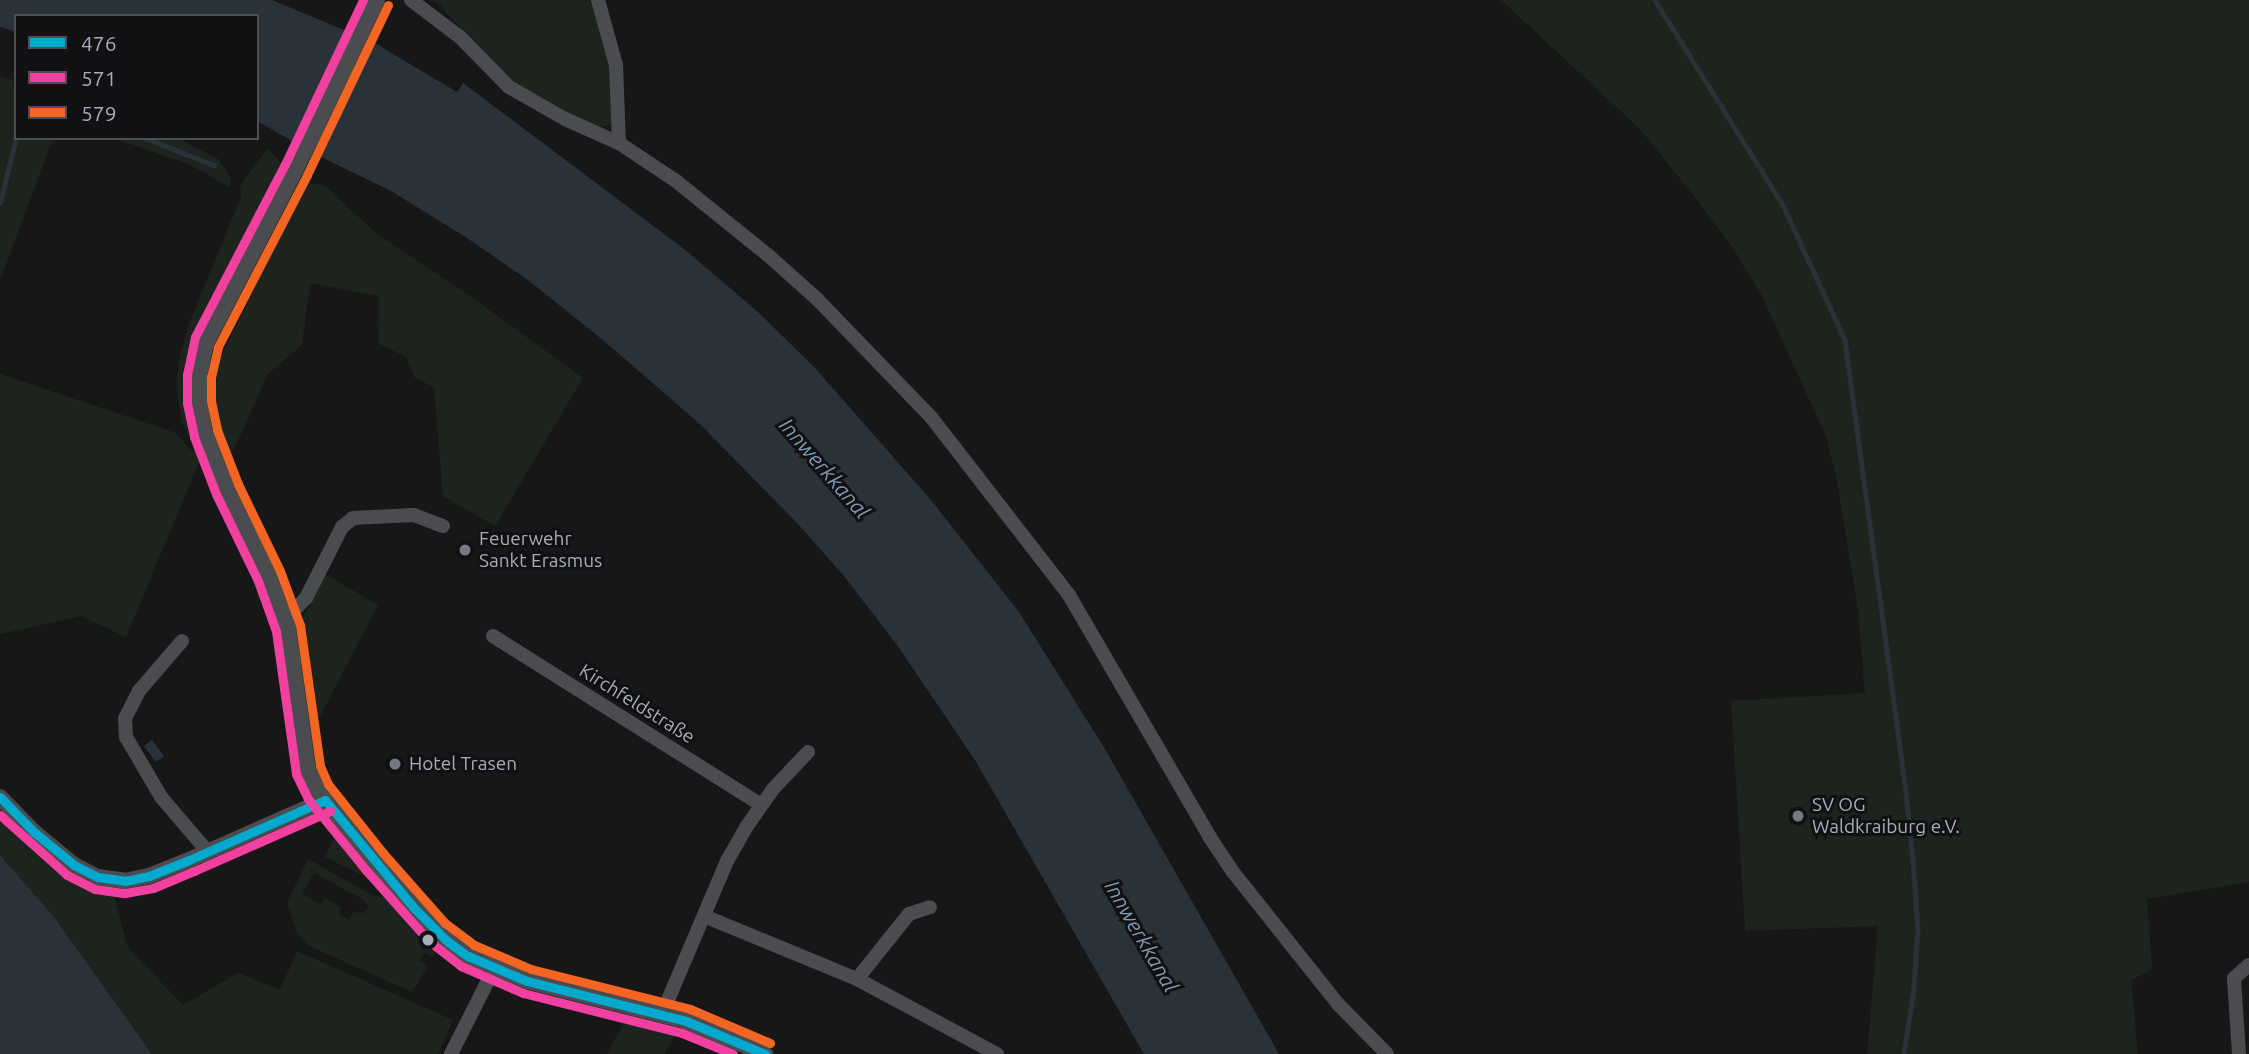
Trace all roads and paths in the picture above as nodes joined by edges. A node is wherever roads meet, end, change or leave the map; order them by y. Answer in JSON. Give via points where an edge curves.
{"nodes":[{"id":1,"x":377,"y":0,"type":"edge"},
{"id":2,"x":411,"y":0,"type":"edge"},
{"id":3,"x":598,"y":0,"type":"edge"},
{"id":4,"x":619,"y":143,"type":"junction"},
{"id":5,"x":443,"y":526,"type":"dead end"},
{"id":6,"x":283,"y":614,"type":"junction"},
{"id":7,"x":493,"y":636,"type":"dead end"},
{"id":8,"x":182,"y":641,"type":"dead end"},
{"id":9,"x":808,"y":752,"type":"dead end"},
{"id":10,"x":0,"y":797,"type":"edge"},
{"id":11,"x":325,"y":800,"type":"junction"},
{"id":12,"x":761,"y":805,"type":"junction"},
{"id":13,"x":208,"y":852,"type":"junction"},
{"id":14,"x":930,"y":907,"type":"dead end"},
{"id":15,"x":704,"y":916,"type":"junction"},
{"id":16,"x":494,"y":969,"type":"junction"},
{"id":17,"x":2244,"y":969,"type":"edge"},
{"id":18,"x":857,"y":979,"type":"junction"},
{"id":19,"x":662,"y":1014,"type":"junction"},
{"id":20,"x":451,"y":1054,"type":"edge"},
{"id":21,"x":765,"y":1054,"type":"edge"},
{"id":22,"x":997,"y":1054,"type":"edge"},
{"id":23,"x":1387,"y":1054,"type":"edge"},
{"id":24,"x":2239,"y":1054,"type":"edge"}],
"edges":[{"from":1,"to":6,"type":"street","via":[[206,343],[198,387],[209,444]]},
{"from":2,"to":4,"type":"street","via":[[460,37],[509,87]]},
{"from":3,"to":4,"type":"street","via":[[615,65]]},
{"from":4,"to":23,"type":"street","via":[[676,181],[769,256],[828,310],[930,417],[1069,595],[1233,872],[1338,1004]]},
{"from":5,"to":6,"type":"street","via":[[414,515],[353,518],[342,527],[306,598]]},
{"from":6,"to":11,"type":"street","via":[[305,759]]},
{"from":7,"to":12,"type":"street","name":"Kirchfeldstraße"},
{"from":8,"to":13,"type":"street","via":[[139,691],[125,719],[126,737],[161,797]]},
{"from":9,"to":12,"type":"street"},
{"from":10,"to":13,"type":"street","via":[[53,849],[86,872],[105,878],[125,881],[149,876]]},
{"from":11,"to":13,"type":"street"},
{"from":11,"to":16,"type":"street","via":[[437,932],[458,950]]},
{"from":12,"to":15,"type":"street","via":[[727,861]]},
{"from":14,"to":18,"type":"street","via":[[909,914]]},
{"from":15,"to":18,"type":"street"},
{"from":15,"to":19,"type":"street"},
{"from":16,"to":19,"type":"street"},
{"from":16,"to":20,"type":"street"},
{"from":17,"to":24,"type":"street","via":[[2233,988]]},
{"from":18,"to":22,"type":"street"},
{"from":19,"to":21,"type":"street"}]}
